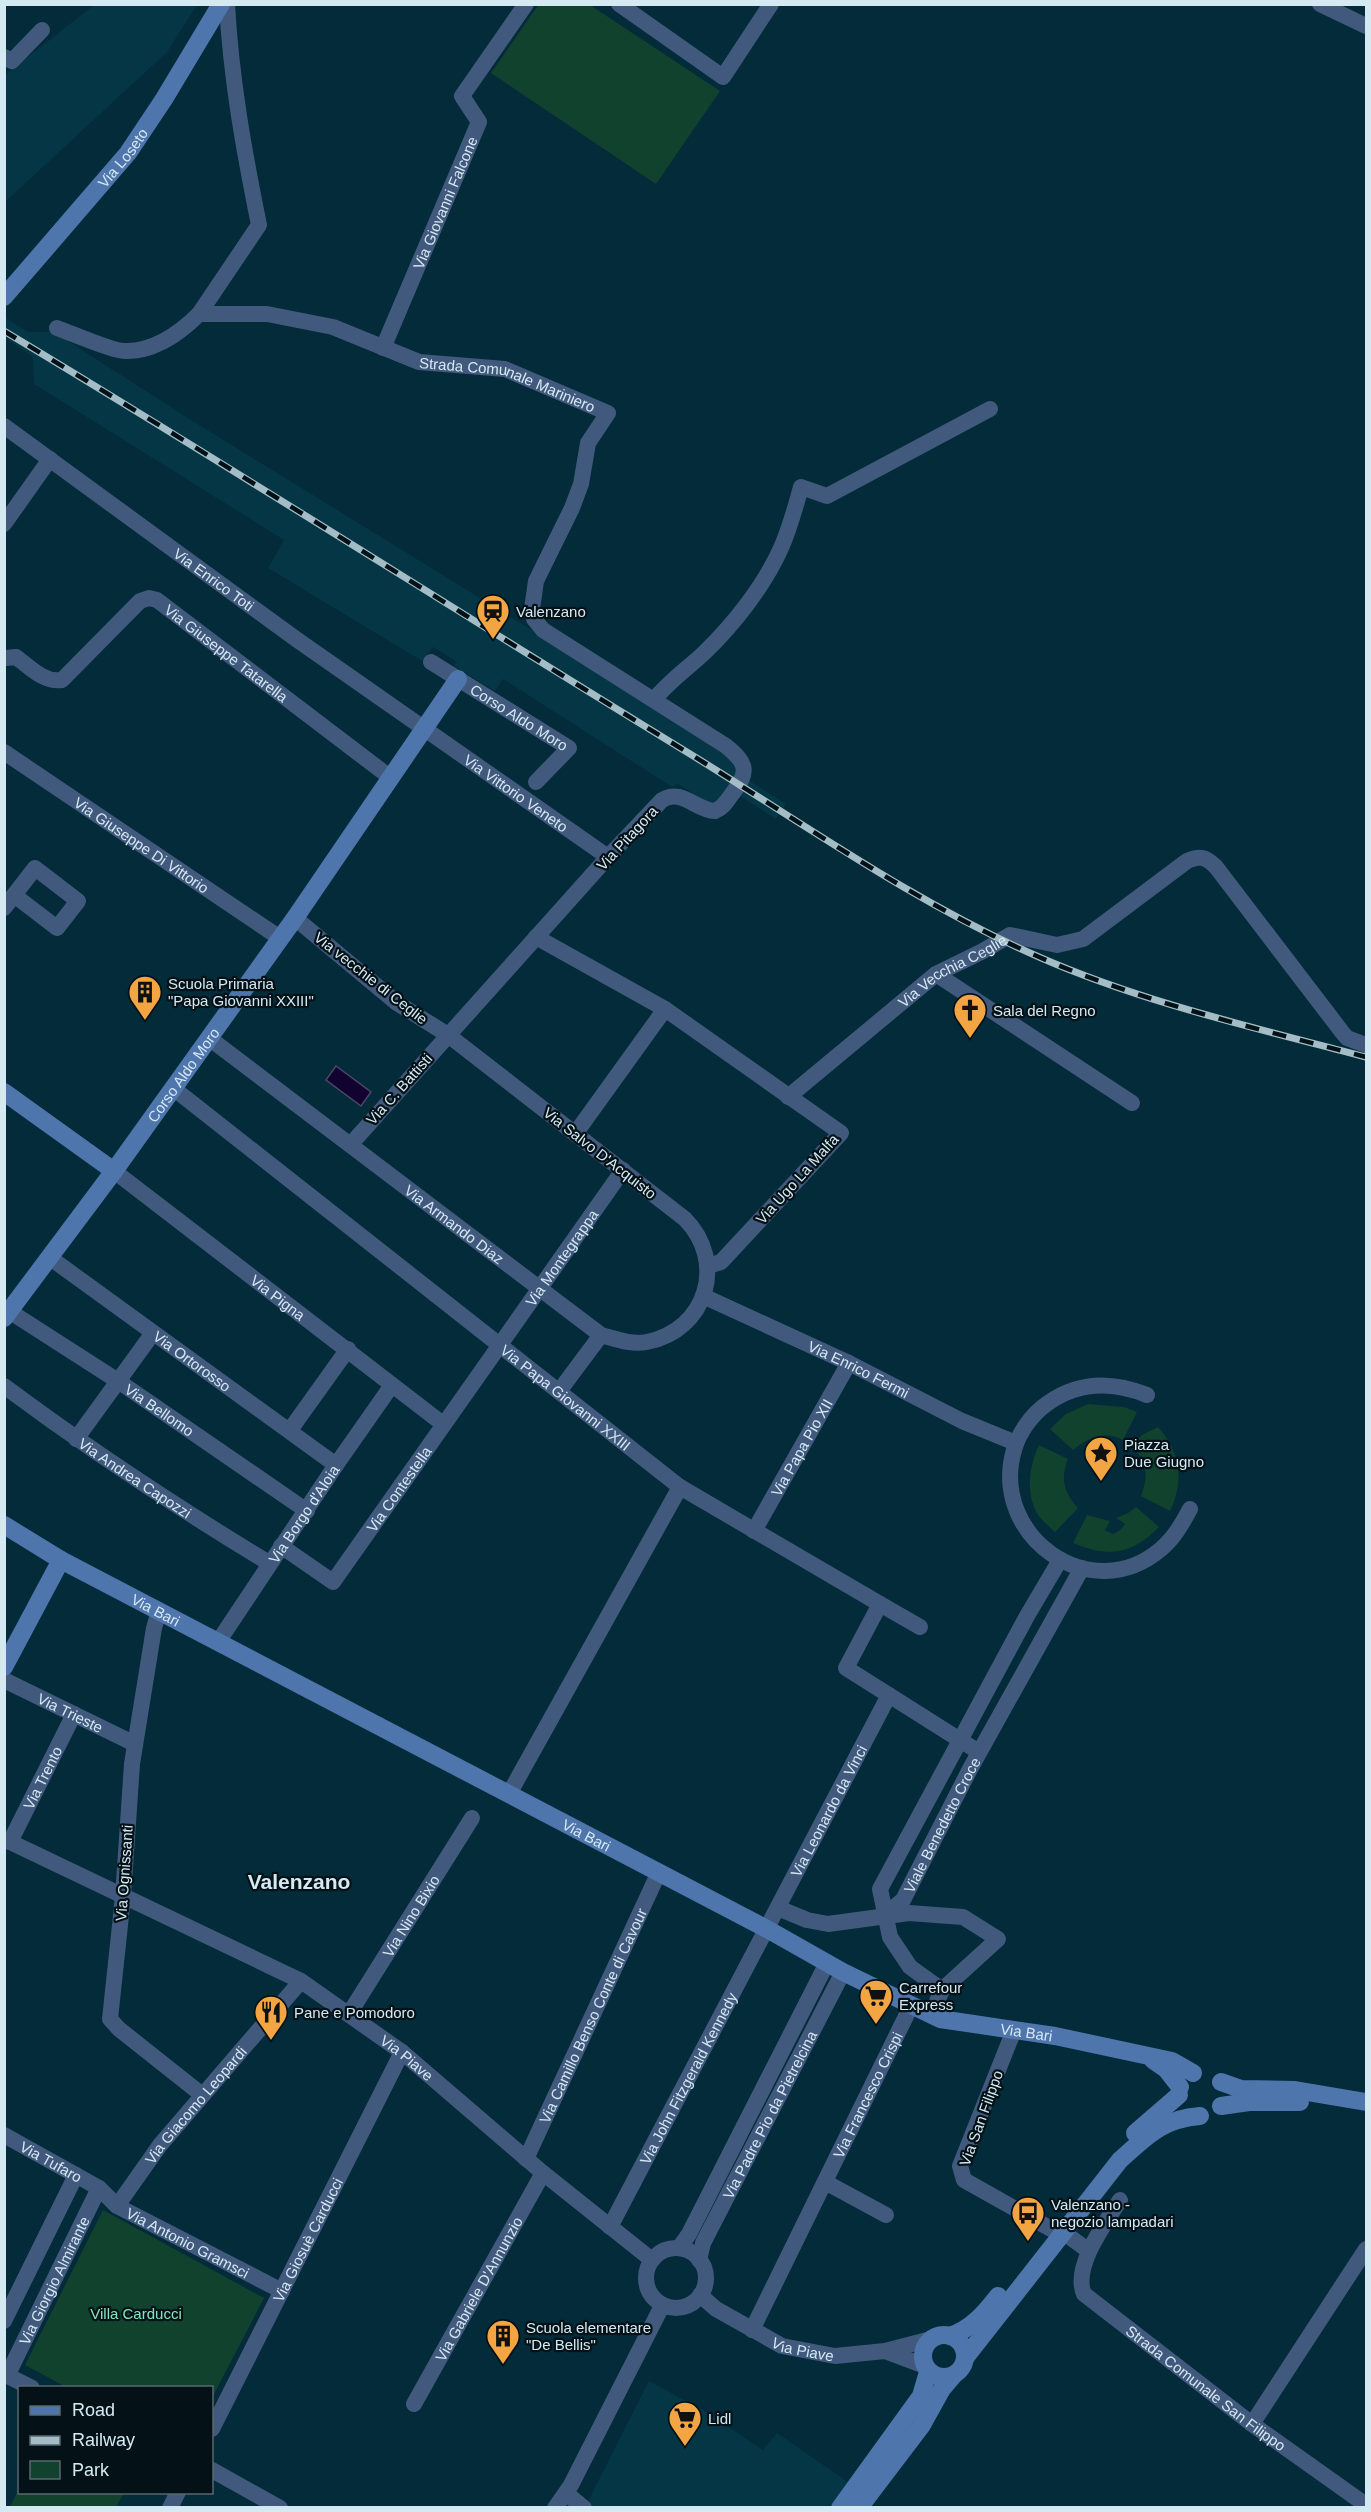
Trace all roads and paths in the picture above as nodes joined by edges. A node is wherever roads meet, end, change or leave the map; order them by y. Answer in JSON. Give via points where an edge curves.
{"nodes":[{"id":1,"x":222,"y":4,"type":"edge"},
{"id":2,"x":227,"y":4,"type":"edge"},
{"id":3,"x":526,"y":4,"type":"edge"},
{"id":4,"x":619,"y":4,"type":"edge"},
{"id":5,"x":771,"y":4,"type":"edge"},
{"id":6,"x":1320,"y":4,"type":"edge"},
{"id":7,"x":1366,"y":26,"type":"edge"},
{"id":8,"x":42,"y":30,"type":"dead end"},
{"id":9,"x":4,"y":57,"type":"edge"},
{"id":10,"x":4,"y":297,"type":"edge"},
{"id":11,"x":200,"y":314,"type":"junction"},
{"id":12,"x":57,"y":328,"type":"dead end"},
{"id":13,"x":383,"y":348,"type":"junction"},
{"id":14,"x":990,"y":409,"type":"dead end"},
{"id":15,"x":4,"y":426,"type":"edge"},
{"id":16,"x":50,"y":459,"type":"junction"},
{"id":17,"x":4,"y":524,"type":"edge"},
{"id":18,"x":5,"y":658,"type":"edge"},
{"id":19,"x":431,"y":662,"type":"dead end"},
{"id":20,"x":458,"y":679,"type":"junction"},
{"id":21,"x":654,"y":700,"type":"junction"},
{"id":22,"x":426,"y":729,"type":"junction"},
{"id":23,"x":4,"y":752,"type":"edge"},
{"id":24,"x":392,"y":778,"type":"junction"},
{"id":25,"x":536,"y":782,"type":"dead end"},
{"id":26,"x":608,"y":857,"type":"junction"},
{"id":27,"x":295,"y":918,"type":"junction"},
{"id":28,"x":536,"y":937,"type":"junction"},
{"id":29,"x":280,"y":938,"type":"junction"},
{"id":30,"x":936,"y":974,"type":"junction"},
{"id":31,"x":666,"y":1009,"type":"junction"},
{"id":32,"x":448,"y":1035,"type":"junction"},
{"id":33,"x":209,"y":1038,"type":"junction"},
{"id":34,"x":1366,"y":1045,"type":"edge"},
{"id":35,"x":173,"y":1088,"type":"junction"},
{"id":36,"x":4,"y":1092,"type":"edge"},
{"id":37,"x":788,"y":1097,"type":"junction"},
{"id":38,"x":1132,"y":1103,"type":"dead end"},
{"id":39,"x":574,"y":1134,"type":"junction"},
{"id":40,"x":351,"y":1144,"type":"junction"},
{"id":41,"x":623,"y":1170,"type":"junction"},
{"id":42,"x":114,"y":1171,"type":"junction"},
{"id":43,"x":49,"y":1257,"type":"junction"},
{"id":44,"x":708,"y":1266,"type":"junction"},
{"id":45,"x":539,"y":1288,"type":"junction"},
{"id":46,"x":703,"y":1296,"type":"junction"},
{"id":47,"x":7,"y":1315,"type":"edge"},
{"id":48,"x":153,"y":1333,"type":"junction"},
{"id":49,"x":601,"y":1335,"type":"junction"},
{"id":50,"x":500,"y":1344,"type":"junction"},
{"id":51,"x":348,"y":1349,"type":"junction"},
{"id":52,"x":849,"y":1363,"type":"junction"},
{"id":53,"x":118,"y":1382,"type":"junction"},
{"id":54,"x":392,"y":1385,"type":"junction"},
{"id":55,"x":4,"y":1386,"type":"edge"},
{"id":56,"x":560,"y":1390,"type":"junction"},
{"id":57,"x":1147,"y":1395,"type":"dead end"},
{"id":58,"x":443,"y":1424,"type":"junction"},
{"id":59,"x":290,"y":1430,"type":"junction"},
{"id":60,"x":76,"y":1439,"type":"junction"},
{"id":61,"x":1016,"y":1443,"type":"junction"},
{"id":62,"x":336,"y":1465,"type":"junction"},
{"id":63,"x":680,"y":1487,"type":"junction"},
{"id":64,"x":1190,"y":1509,"type":"dead end"},
{"id":65,"x":307,"y":1511,"type":"junction"},
{"id":66,"x":4,"y":1525,"type":"edge"},
{"id":67,"x":754,"y":1530,"type":"junction"},
{"id":68,"x":281,"y":1546,"type":"junction"},
{"id":69,"x":61,"y":1560,"type":"junction"},
{"id":70,"x":1060,"y":1560,"type":"junction"},
{"id":71,"x":269,"y":1563,"type":"junction"},
{"id":72,"x":1082,"y":1568,"type":"junction"},
{"id":73,"x":880,"y":1604,"type":"junction"},
{"id":74,"x":159,"y":1611,"type":"junction"},
{"id":75,"x":920,"y":1627,"type":"dead end"},
{"id":76,"x":218,"y":1642,"type":"junction"},
{"id":77,"x":4,"y":1667,"type":"edge"},
{"id":78,"x":4,"y":1680,"type":"edge"},
{"id":79,"x":889,"y":1695,"type":"junction"},
{"id":80,"x":74,"y":1714,"type":"junction"},
{"id":81,"x":961,"y":1740,"type":"junction"},
{"id":82,"x":135,"y":1744,"type":"junction"},
{"id":83,"x":979,"y":1752,"type":"junction"},
{"id":84,"x":509,"y":1794,"type":"junction"},
{"id":85,"x":472,"y":1818,"type":"dead end"},
{"id":86,"x":7,"y":1840,"type":"edge"},
{"id":87,"x":659,"y":1872,"type":"junction"},
{"id":88,"x":123,"y":1897,"type":"junction"},
{"id":89,"x":777,"y":1908,"type":"junction"},
{"id":90,"x":885,"y":1915,"type":"junction"},
{"id":91,"x":767,"y":1929,"type":"junction"},
{"id":92,"x":827,"y":1963,"type":"junction"},
{"id":93,"x":843,"y":1972,"type":"junction"},
{"id":94,"x":301,"y":1981,"type":"junction"},
{"id":95,"x":942,"y":1990,"type":"junction"},
{"id":96,"x":911,"y":2006,"type":"junction"},
{"id":97,"x":349,"y":2014,"type":"junction"},
{"id":98,"x":931,"y":2015,"type":"junction"},
{"id":99,"x":1014,"y":2030,"type":"junction"},
{"id":100,"x":402,"y":2052,"type":"junction"},
{"id":101,"x":1147,"y":2056,"type":"junction"},
{"id":102,"x":1193,"y":2073,"type":"junction"},
{"id":103,"x":1221,"y":2082,"type":"junction"},
{"id":104,"x":1180,"y":2091,"type":"junction"},
{"id":105,"x":201,"y":2094,"type":"junction"},
{"id":106,"x":1366,"y":2102,"type":"edge"},
{"id":107,"x":1221,"y":2106,"type":"junction"},
{"id":108,"x":1366,"y":2113,"type":"edge"},
{"id":109,"x":1200,"y":2116,"type":"junction"},
{"id":110,"x":4,"y":2135,"type":"edge"},
{"id":111,"x":526,"y":2159,"type":"junction"},
{"id":112,"x":543,"y":2173,"type":"junction"},
{"id":113,"x":76,"y":2175,"type":"junction"},
{"id":114,"x":825,"y":2182,"type":"junction"},
{"id":115,"x":99,"y":2188,"type":"junction"},
{"id":116,"x":1120,"y":2200,"type":"dead end"},
{"id":117,"x":117,"y":2206,"type":"junction"},
{"id":118,"x":886,"y":2215,"type":"dead end"},
{"id":119,"x":54,"y":2217,"type":"junction"},
{"id":120,"x":610,"y":2227,"type":"junction"},
{"id":121,"x":79,"y":2228,"type":"junction"},
{"id":122,"x":1057,"y":2230,"type":"junction"},
{"id":123,"x":679,"y":2248,"type":"junction"},
{"id":124,"x":1366,"y":2249,"type":"edge"},
{"id":125,"x":1089,"y":2251,"type":"junction"},
{"id":126,"x":699,"y":2259,"type":"junction"},
{"id":127,"x":652,"y":2260,"type":"junction"},
{"id":128,"x":282,"y":2290,"type":"junction"},
{"id":129,"x":700,"y":2295,"type":"junction"},
{"id":130,"x":662,"y":2306,"type":"junction"},
{"id":131,"x":4,"y":2321,"type":"edge"},
{"id":132,"x":752,"y":2330,"type":"junction"},
{"id":133,"x":950,"y":2336,"type":"junction"},
{"id":134,"x":931,"y":2339,"type":"junction"},
{"id":135,"x":885,"y":2351,"type":"junction"},
{"id":136,"x":965,"y":2358,"type":"junction"},
{"id":137,"x":926,"y":2369,"type":"junction"},
{"id":138,"x":6,"y":2375,"type":"edge"},
{"id":139,"x":953,"y":2376,"type":"junction"},
{"id":140,"x":28,"y":2386,"type":"edge"},
{"id":141,"x":414,"y":2404,"type":"dead end"},
{"id":142,"x":1252,"y":2424,"type":"junction"},
{"id":143,"x":213,"y":2426,"type":"edge"},
{"id":144,"x":213,"y":2471,"type":"edge"},
{"id":145,"x":177,"y":2494,"type":"edge"},
{"id":146,"x":567,"y":2494,"type":"junction"},
{"id":147,"x":1366,"y":2505,"type":"edge"},
{"id":148,"x":170,"y":2508,"type":"edge"},
{"id":149,"x":280,"y":2508,"type":"edge"},
{"id":150,"x":555,"y":2508,"type":"edge"},
{"id":151,"x":584,"y":2508,"type":"edge"},
{"id":152,"x":840,"y":2508,"type":"edge"},
{"id":153,"x":859,"y":2508,"type":"edge"}],
"edges":[{"from":1,"to":10,"type":"street","name":"Via Loseto","via":[[128,153]]},
{"from":2,"to":11,"type":"street","via":[[229,56],[239,126],[259,225]]},
{"from":3,"to":13,"type":"street","name":"Via Giovanni Falcone","via":[[462,96],[479,122]]},
{"from":4,"to":5,"type":"street","via":[[723,77]]},
{"from":6,"to":7,"type":"street"},
{"from":8,"to":9,"type":"street","via":[[12,62]]},
{"from":11,"to":12,"type":"street","via":[[180,332],[147,348],[123,352]]},
{"from":11,"to":13,"type":"street","name":"Strada Comunale Mariniero","via":[[267,314],[333,327]]},
{"from":13,"to":21,"type":"street","name":"Strada Comunale Mariniero","via":[[419,362],[504,369],[608,413],[588,443],[581,484],[536,581],[532,609],[543,630]]},
{"from":14,"to":21,"type":"street","via":[[827,496],[801,487],[780,550],[758,588],[712,644]]},
{"from":15,"to":16,"type":"street","name":"Via Enrico Toti"},
{"from":16,"to":17,"type":"street"},
{"from":16,"to":22,"type":"street","name":"Via Enrico Toti"},
{"from":18,"to":24,"type":"street","name":"Via Giuseppe Tatarella","via":[[16,657],[46,679],[62,680],[141,601],[157,600]]},
{"from":19,"to":20,"type":"street","name":"Corso Aldo Moro"},
{"from":20,"to":22,"type":"street","name":"Corso Aldo Moro"},
{"from":20,"to":25,"type":"street","name":"Corso Aldo Moro","via":[[569,748]]},
{"from":21,"to":26,"type":"street","name":"Via Pitagora","via":[[732,751],[743,763],[744,775],[715,811],[707,811],[679,796],[667,797]]},
{"from":22,"to":24,"type":"street","name":"Corso Aldo Moro"},
{"from":22,"to":26,"type":"street","name":"Via Vittorio Veneto"},
{"from":23,"to":29,"type":"street","name":"Via Giuseppe Di Vittorio"},
{"from":24,"to":27,"type":"street","name":"Corso Aldo Moro"},
{"from":26,"to":28,"type":"street","name":"Via Pitagora"},
{"from":27,"to":29,"type":"street","name":"Corso Aldo Moro"},
{"from":27,"to":32,"type":"street","name":"Via vecchie di Ceglie","via":[[398,1003]]},
{"from":28,"to":31,"type":"street"},
{"from":28,"to":32,"type":"street","name":"Via Pitagora"},
{"from":29,"to":33,"type":"street","name":"Corso Aldo Moro"},
{"from":30,"to":34,"type":"street","name":"Via Vecchia Ceglie","via":[[1010,935],[1057,945],[1083,939],[1198,856],[1216,867],[1347,1038]]},
{"from":30,"to":37,"type":"street","name":"Via Vecchia Ceglie"},
{"from":30,"to":38,"type":"street"},
{"from":31,"to":37,"type":"street"},
{"from":31,"to":39,"type":"street"},
{"from":32,"to":39,"type":"street","name":"Via Salvo D'Acquisto"},
{"from":32,"to":40,"type":"street","name":"Via C. Battisti"},
{"from":33,"to":35,"type":"street","name":"Corso Aldo Moro"},
{"from":33,"to":40,"type":"street","name":"Via Armando Diaz"},
{"from":35,"to":42,"type":"street","name":"Corso Aldo Moro"},
{"from":35,"to":50,"type":"street","name":"Via Papa Giovanni XXIII"},
{"from":36,"to":42,"type":"street"},
{"from":37,"to":44,"type":"street","name":"Via Ugo La Malfa","via":[[842,1133],[721,1262]]},
{"from":39,"to":41,"type":"street","name":"Via Salvo D'Acquisto"},
{"from":40,"to":45,"type":"street","name":"Via Armando Diaz"},
{"from":41,"to":44,"type":"street","name":"Via Salvo D'Acquisto","via":[[694,1228]]},
{"from":41,"to":45,"type":"street","name":"Via Montegrappa"},
{"from":42,"to":43,"type":"street","name":"Corso Aldo Moro"},
{"from":42,"to":51,"type":"street","name":"Via Pigna"},
{"from":43,"to":47,"type":"street","name":"Corso Aldo Moro"},
{"from":43,"to":48,"type":"street","name":"Via Ortorosso"},
{"from":44,"to":46,"type":"street","name":"Via Salvo D'Acquisto"},
{"from":45,"to":49,"type":"street","name":"Via Armando Diaz"},
{"from":45,"to":50,"type":"street","name":"Via Montegrappa"},
{"from":46,"to":49,"type":"street","name":"Via Armando Diaz","via":[[682,1326],[667,1335],[646,1342],[623,1342]]},
{"from":46,"to":52,"type":"street","name":"Via Enrico Fermi"},
{"from":47,"to":53,"type":"street","name":"Via Bellomo"},
{"from":48,"to":53,"type":"street"},
{"from":48,"to":59,"type":"street","name":"Via Ortorosso"},
{"from":49,"to":56,"type":"street"},
{"from":50,"to":56,"type":"street","name":"Via Papa Giovanni XXIII"},
{"from":50,"to":58,"type":"street","name":"Via Contestella"},
{"from":51,"to":54,"type":"street","name":"Via Pigna"},
{"from":51,"to":59,"type":"street"},
{"from":52,"to":61,"type":"street","name":"Via Enrico Fermi","via":[[962,1421]]},
{"from":52,"to":67,"type":"street","name":"Via Papa Pio XII"},
{"from":53,"to":60,"type":"street"},
{"from":53,"to":65,"type":"street","name":"Via Bellomo"},
{"from":54,"to":58,"type":"street","name":"Via Pigna"},
{"from":54,"to":62,"type":"street","name":"Via Borgo d'Aloia"},
{"from":55,"to":60,"type":"street","name":"Via Andrea Capozzi"},
{"from":56,"to":63,"type":"street","name":"Via Papa Giovanni XXIII"},
{"from":57,"to":61,"type":"street","via":[[1111,1384],[1069,1390],[1040,1408]]},
{"from":58,"to":68,"type":"street","name":"Via Contestella","via":[[333,1582]]},
{"from":59,"to":62,"type":"street","name":"Via Ortorosso"},
{"from":60,"to":71,"type":"street","name":"Via Andrea Capozzi"},
{"from":61,"to":70,"type":"street","via":[[1009,1478],[1017,1514],[1037,1544]]},
{"from":62,"to":65,"type":"street","name":"Via Borgo d'Aloia"},
{"from":63,"to":67,"type":"street","name":"Via Papa Giovanni XXIII"},
{"from":63,"to":84,"type":"street"},
{"from":64,"to":72,"type":"street","via":[[1179,1530],[1161,1549],[1142,1561],[1107,1570]]},
{"from":65,"to":68,"type":"street","name":"Via Borgo d'Aloia"},
{"from":66,"to":69,"type":"street","name":"Via Bari"},
{"from":67,"to":73,"type":"street","name":"Via Papa Giovanni XXIII"},
{"from":68,"to":71,"type":"street","name":"Via Borgo d'Aloia"},
{"from":69,"to":74,"type":"street","name":"Via Bari"},
{"from":69,"to":77,"type":"street"},
{"from":70,"to":72,"type":"street"},
{"from":70,"to":81,"type":"street","name":"Viale Benedetto Croce"},
{"from":71,"to":76,"type":"street","name":"Via Borgo d'Aloia"},
{"from":72,"to":83,"type":"street","name":"Viale Benedetto Croce"},
{"from":73,"to":75,"type":"street","name":"Via Papa Giovanni XXIII"},
{"from":73,"to":79,"type":"street","via":[[846,1668]]},
{"from":74,"to":76,"type":"street","name":"Via Bari"},
{"from":74,"to":82,"type":"street","name":"Via Ognissanti"},
{"from":76,"to":84,"type":"street","name":"Via Bari"},
{"from":78,"to":80,"type":"street","name":"Via Trieste"},
{"from":79,"to":81,"type":"street"},
{"from":79,"to":89,"type":"street","name":"Via Leonardo da Vinci"},
{"from":80,"to":82,"type":"street","name":"Via Trieste"},
{"from":80,"to":86,"type":"street","name":"Via Trento"},
{"from":81,"to":83,"type":"street"},
{"from":81,"to":90,"type":"street","name":"Viale Benedetto Croce","via":[[880,1889]]},
{"from":82,"to":88,"type":"street","name":"Via Ognissanti"},
{"from":83,"to":90,"type":"street","name":"Viale Benedetto Croce","via":[[903,1900]]},
{"from":84,"to":87,"type":"street","name":"Via Bari"},
{"from":85,"to":97,"type":"street","name":"Via Nino Bixio"},
{"from":86,"to":88,"type":"street","name":"Via Piave"},
{"from":87,"to":91,"type":"street","name":"Via Bari"},
{"from":87,"to":111,"type":"street","name":"Via Camillo Benso Conte di Cavour"},
{"from":88,"to":94,"type":"street","name":"Via Piave"},
{"from":88,"to":105,"type":"street","name":"Via Ognissanti","via":[[110,2019]]},
{"from":89,"to":90,"type":"street","via":[[828,1924]]},
{"from":89,"to":91,"type":"street","name":"Via Leonardo da Vinci"},
{"from":90,"to":95,"type":"street","via":[[890,1937],[910,1967]]},
{"from":90,"to":95,"type":"street","via":[[963,1917],[998,1939]]},
{"from":91,"to":92,"type":"street","name":"Via Bari"},
{"from":91,"to":120,"type":"street","name":"Via John Fitzgerald Kennedy"},
{"from":92,"to":93,"type":"street","name":"Via Bari"},
{"from":92,"to":123,"type":"street","name":"Via Padre Pio da Pietrelcina"},
{"from":93,"to":96,"type":"street","name":"Via Bari"},
{"from":93,"to":126,"type":"street","name":"Via Padre Pio da Pietrelcina","via":[[703,2243]]},
{"from":94,"to":97,"type":"street","name":"Via Piave"},
{"from":94,"to":105,"type":"street","name":"Via Giacomo Leopardi"},
{"from":95,"to":98,"type":"street"},
{"from":96,"to":98,"type":"street","name":"Via Bari"},
{"from":96,"to":114,"type":"street","name":"Via Francesco Crispi"},
{"from":97,"to":100,"type":"street","name":"Via Piave"},
{"from":98,"to":99,"type":"street","name":"Via Bari"},
{"from":99,"to":101,"type":"street","name":"Via Bari"},
{"from":99,"to":122,"type":"street","name":"Via San Filippo","via":[[960,2166],[964,2180]]},
{"from":100,"to":111,"type":"street","name":"Via Piave"},
{"from":100,"to":128,"type":"street","name":"Via Giosuè Carducci"},
{"from":101,"to":102,"type":"street","name":"Via Bari","via":[[1172,2061]]},
{"from":101,"to":104,"type":"street","via":[[1166,2068]]},
{"from":102,"to":103,"type":"street","via":[[1209,2073]]},
{"from":102,"to":104,"type":"street"},
{"from":103,"to":106,"type":"street","via":[[1241,2089],[1295,2090]]},
{"from":103,"to":107,"type":"street"},
{"from":104,"to":109,"type":"street","via":[[1186,2110]]},
{"from":104,"to":122,"type":"street","via":[[1108,2158]]},
{"from":105,"to":117,"type":"street","name":"Via Giacomo Leopardi"},
{"from":107,"to":108,"type":"street","via":[[1282,2101]]},
{"from":107,"to":109,"type":"street","via":[[1212,2114]]},
{"from":109,"to":122,"type":"street","via":[[1180,2118],[1150,2133]]},
{"from":110,"to":113,"type":"street","name":"Via Tufaro"},
{"from":111,"to":112,"type":"street","name":"Via Piave"},
{"from":112,"to":120,"type":"street","name":"Via Piave"},
{"from":112,"to":141,"type":"street","name":"Via Gabriele D'Annunzio"},
{"from":113,"to":115,"type":"street","name":"Via Tufaro"},
{"from":113,"to":119,"type":"street","name":"Via Giorgio Almirante"},
{"from":114,"to":118,"type":"street"},
{"from":114,"to":132,"type":"street","name":"Via Francesco Crispi"},
{"from":115,"to":117,"type":"street","name":"Via Antonio Gramsci"},
{"from":115,"to":121,"type":"street","name":"Via Giorgio Almirante"},
{"from":116,"to":125,"type":"street","name":"Strada Comunale San Filippo"},
{"from":117,"to":128,"type":"street","name":"Via Antonio Gramsci"},
{"from":119,"to":121,"type":"street"},
{"from":119,"to":131,"type":"street","name":"Via Giorgio Almirante"},
{"from":120,"to":127,"type":"street","name":"Via Piave"},
{"from":121,"to":138,"type":"street","name":"Via Giorgio Almirante"},
{"from":122,"to":125,"type":"street"},
{"from":122,"to":133,"type":"street","via":[[986,2313],[962,2332]]},
{"from":122,"to":136,"type":"street"},
{"from":123,"to":126,"type":"street"},
{"from":123,"to":127,"type":"street","via":[[669,2249]]},
{"from":124,"to":142,"type":"street"},
{"from":125,"to":142,"type":"street","name":"Strada Comunale San Filippo","via":[[1081,2283],[1084,2294]]},
{"from":126,"to":129,"type":"street","via":[[706,2277]]},
{"from":127,"to":130,"type":"street","via":[[646,2285]]},
{"from":128,"to":143,"type":"street","name":"Via Giosuè Carducci"},
{"from":129,"to":130,"type":"street","via":[[687,2306]]},
{"from":129,"to":132,"type":"street","name":"Via Piave"},
{"from":130,"to":146,"type":"street"},
{"from":132,"to":135,"type":"street","name":"Via Piave","via":[[782,2346],[835,2356]]},
{"from":133,"to":134,"type":"street"},
{"from":133,"to":136,"type":"street","via":[[962,2344]]},
{"from":134,"to":135,"type":"street","name":"Via Piave"},
{"from":134,"to":137,"type":"street","via":[[924,2349]]},
{"from":135,"to":137,"type":"street","name":"Via Piave"},
{"from":136,"to":139,"type":"street"},
{"from":137,"to":139,"type":"street","via":[[940,2378]]},
{"from":137,"to":152,"type":"street","via":[[921,2396]]},
{"from":138,"to":140,"type":"street"},
{"from":139,"to":153,"type":"street","via":[[922,2426]]},
{"from":142,"to":147,"type":"street","name":"Strada Comunale San Filippo"},
{"from":144,"to":149,"type":"street"},
{"from":145,"to":148,"type":"street"},
{"from":146,"to":150,"type":"street"},
{"from":146,"to":151,"type":"street"}]}
